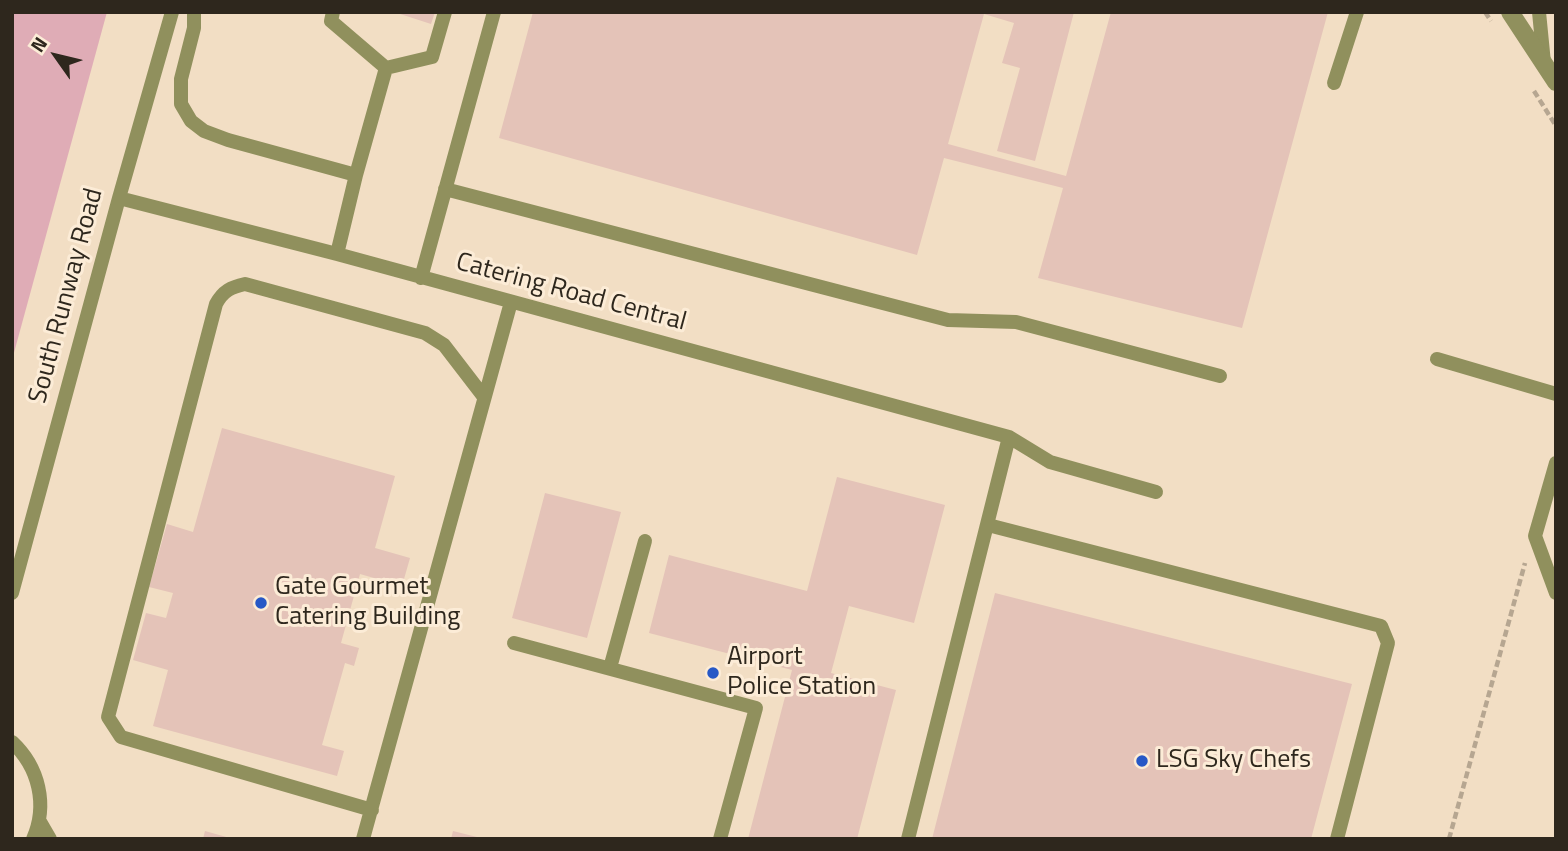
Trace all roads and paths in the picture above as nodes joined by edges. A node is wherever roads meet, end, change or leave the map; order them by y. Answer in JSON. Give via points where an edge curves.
{"nodes":[{"id":1,"x":172,"y":12,"type":"edge"},
{"id":2,"x":194,"y":12,"type":"edge"},
{"id":3,"x":333,"y":12,"type":"edge"},
{"id":4,"x":445,"y":12,"type":"edge"},
{"id":5,"x":495,"y":12,"type":"edge"},
{"id":6,"x":1357,"y":12,"type":"edge"},
{"id":7,"x":1510,"y":12,"type":"edge"},
{"id":8,"x":1539,"y":12,"type":"edge"},
{"id":9,"x":1544,"y":65,"type":"junction"},
{"id":10,"x":386,"y":68,"type":"junction"},
{"id":11,"x":1556,"y":82,"type":"edge"},
{"id":12,"x":1334,"y":83,"type":"dead end"},
{"id":13,"x":356,"y":175,"type":"junction"},
{"id":14,"x":446,"y":189,"type":"junction"},
{"id":15,"x":119,"y":198,"type":"junction"},
{"id":16,"x":337,"y":254,"type":"junction"},
{"id":17,"x":421,"y":278,"type":"junction"},
{"id":18,"x":511,"y":302,"type":"junction"},
{"id":19,"x":1437,"y":359,"type":"dead end"},
{"id":20,"x":1220,"y":376,"type":"dead end"},
{"id":21,"x":1556,"y":394,"type":"edge"},
{"id":22,"x":484,"y":397,"type":"junction"},
{"id":23,"x":1009,"y":437,"type":"junction"},
{"id":24,"x":1556,"y":463,"type":"edge"},
{"id":25,"x":1156,"y":492,"type":"dead end"},
{"id":26,"x":988,"y":525,"type":"junction"},
{"id":27,"x":1535,"y":536,"type":"junction"},
{"id":28,"x":645,"y":541,"type":"dead end"},
{"id":29,"x":12,"y":593,"type":"edge"},
{"id":30,"x":1555,"y":593,"type":"edge"},
{"id":31,"x":514,"y":643,"type":"dead end"},
{"id":32,"x":610,"y":668,"type":"junction"},
{"id":33,"x":12,"y":742,"type":"edge"},
{"id":34,"x":372,"y":810,"type":"junction"},
{"id":35,"x":40,"y":820,"type":"junction"},
{"id":36,"x":33,"y":839,"type":"edge"},
{"id":37,"x":50,"y":839,"type":"edge"},
{"id":38,"x":363,"y":839,"type":"edge"},
{"id":39,"x":720,"y":839,"type":"edge"},
{"id":40,"x":908,"y":839,"type":"edge"},
{"id":41,"x":1337,"y":839,"type":"edge"},
{"id":42,"x":1449,"y":839,"type":"edge"}],
"edges":[{"from":1,"to":15,"type":"lane","name":"South Runway Road"},
{"from":2,"to":13,"type":"lane","via":[[181,79],[181,104],[191,121],[228,140]]},
{"from":3,"to":10,"type":"lane","via":[[331,22]]},
{"from":4,"to":10,"type":"lane","via":[[432,57]]},
{"from":5,"to":14,"type":"lane"},
{"from":6,"to":12,"type":"lane"},
{"from":7,"to":9,"type":"street"},
{"from":8,"to":9,"type":"lane"},
{"from":9,"to":11,"type":"street"},
{"from":10,"to":13,"type":"lane"},
{"from":13,"to":16,"type":"lane"},
{"from":14,"to":17,"type":"lane"},
{"from":14,"to":20,"type":"lane","via":[[948,320],[1016,322]]},
{"from":15,"to":16,"type":"lane","name":"Catering Road Central"},
{"from":15,"to":29,"type":"lane","name":"South Runway Road"},
{"from":16,"to":17,"type":"lane","name":"Catering Road Central"},
{"from":17,"to":18,"type":"lane","name":"Catering Road Central"},
{"from":18,"to":22,"type":"lane"},
{"from":18,"to":23,"type":"lane","name":"Catering Road Central"},
{"from":19,"to":21,"type":"lane"},
{"from":22,"to":34,"type":"lane"},
{"from":22,"to":34,"type":"lane","via":[[444,345],[425,333],[245,284],[232,287],[216,304],[108,717],[121,737]]},
{"from":23,"to":25,"type":"lane","name":"Catering Road Central","via":[[1050,462]]},
{"from":23,"to":26,"type":"lane"},
{"from":24,"to":27,"type":"lane"},
{"from":26,"to":40,"type":"lane"},
{"from":26,"to":41,"type":"lane","via":[[1381,626],[1388,643]]},
{"from":27,"to":30,"type":"lane"},
{"from":27,"to":42,"type":"path"},
{"from":28,"to":32,"type":"lane"},
{"from":31,"to":32,"type":"lane"},
{"from":32,"to":39,"type":"lane","via":[[756,708]]},
{"from":33,"to":35,"type":"lane","via":[[35,772]]},
{"from":34,"to":38,"type":"lane"},
{"from":35,"to":36,"type":"lane"},
{"from":35,"to":37,"type":"lane"}]}
